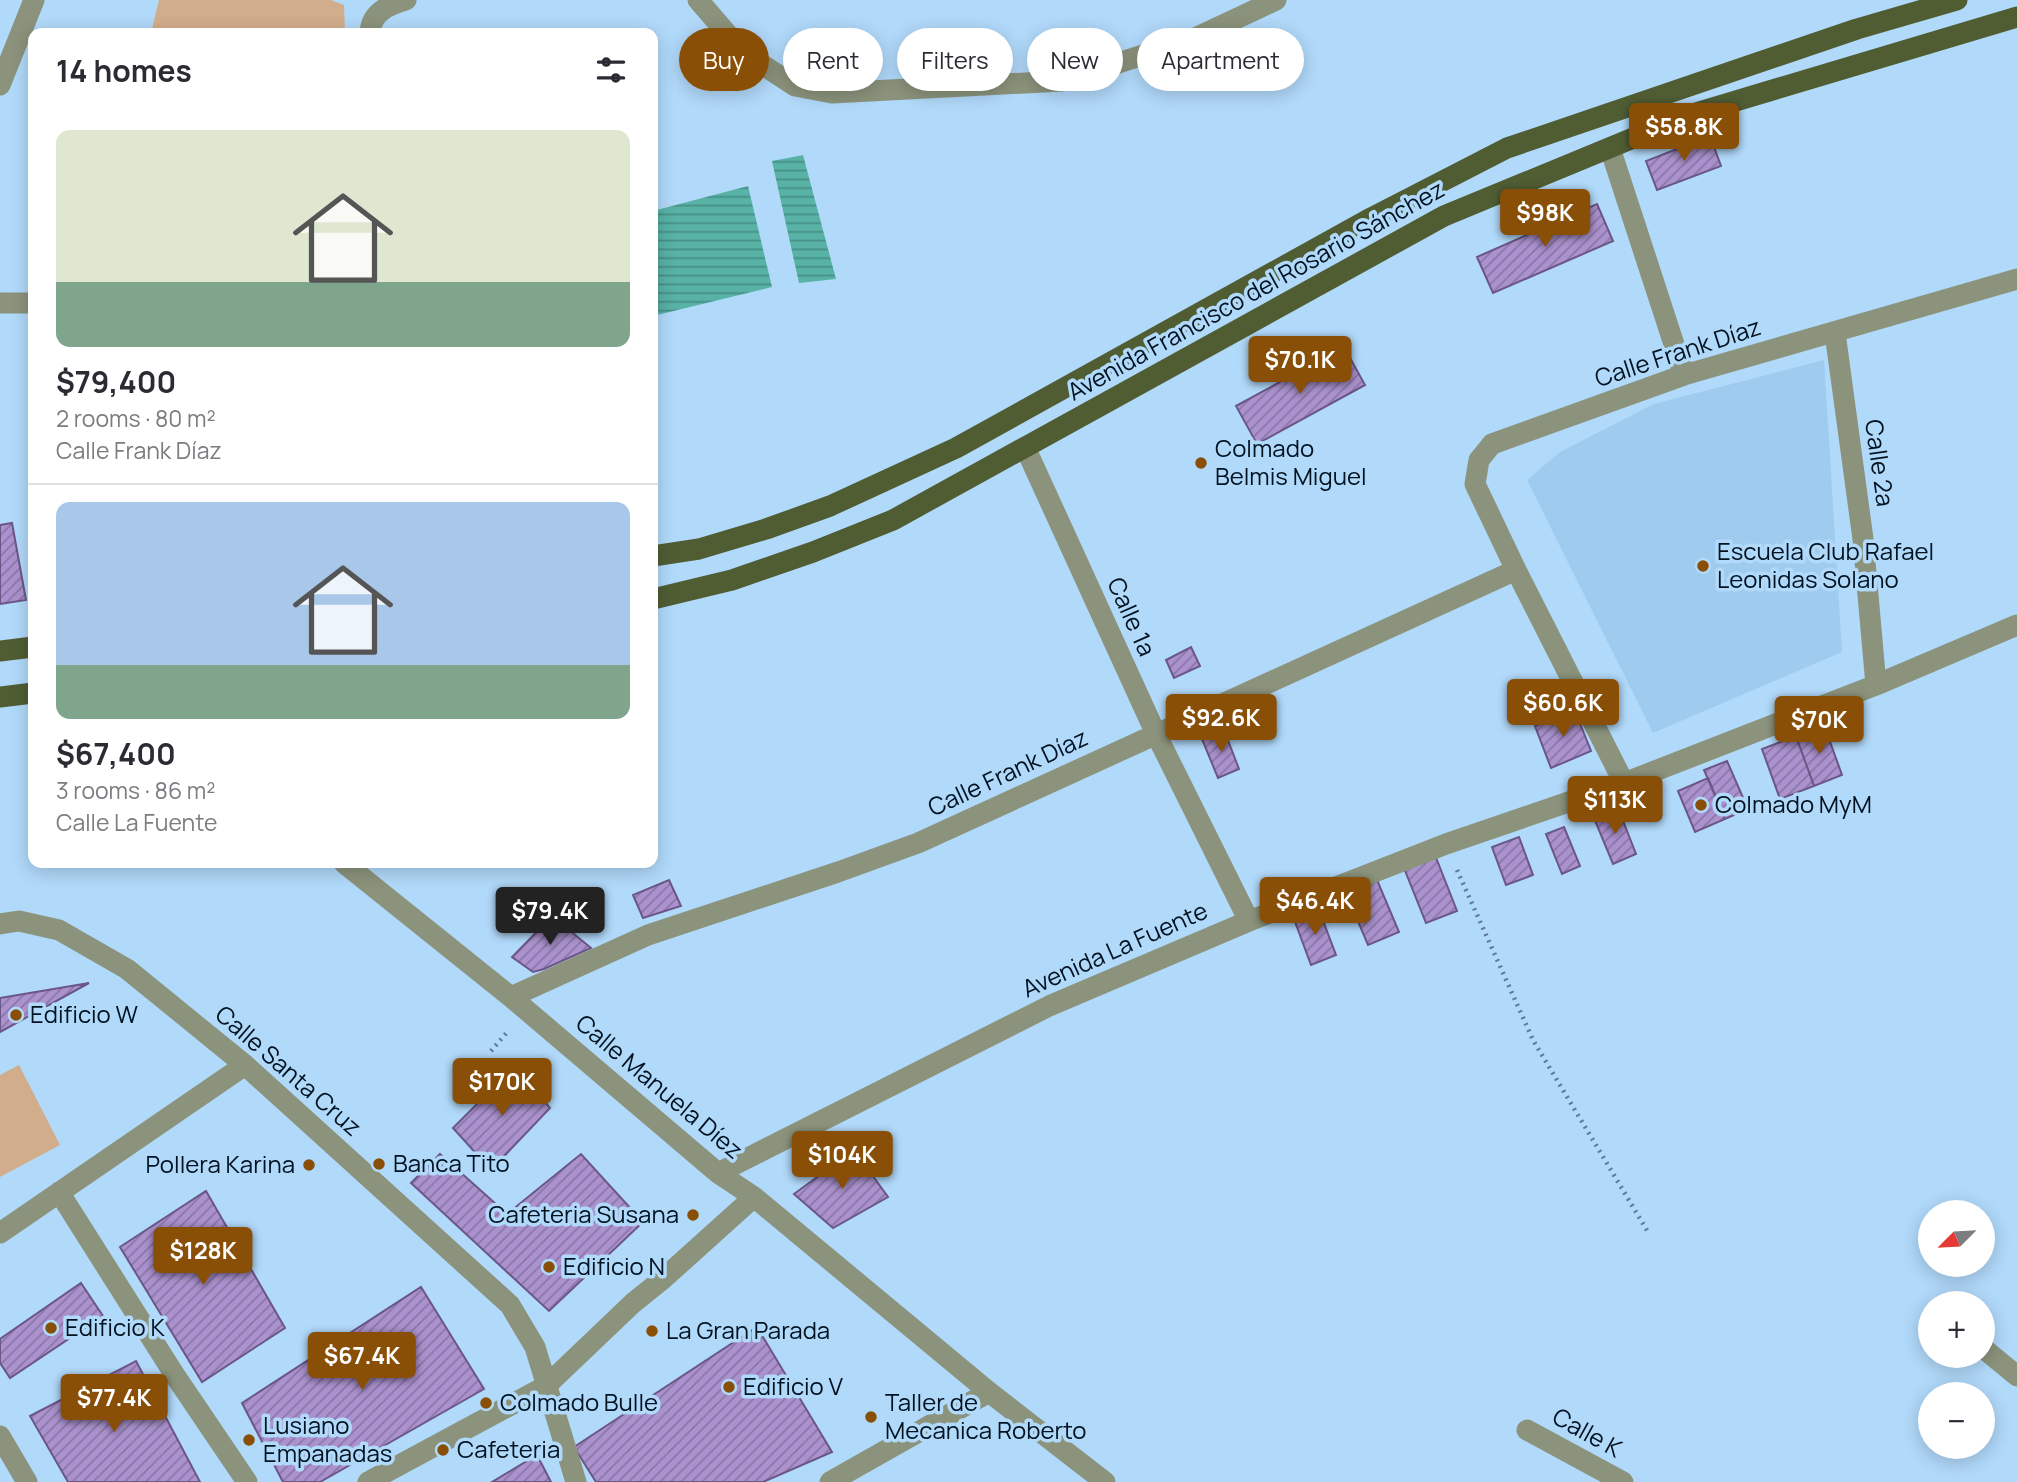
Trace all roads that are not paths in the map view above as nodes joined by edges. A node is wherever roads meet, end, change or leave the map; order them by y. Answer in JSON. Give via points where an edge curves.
{"nodes":[{"id":1,"x":34,"y":0,"type":"edge"},
{"id":2,"x":406,"y":0,"type":"edge"},
{"id":3,"x":698,"y":0,"type":"edge"},
{"id":4,"x":1276,"y":0,"type":"edge"},
{"id":5,"x":1957,"y":0,"type":"edge"},
{"id":6,"x":2017,"y":17,"type":"edge"},
{"id":7,"x":370,"y":28,"type":"edge"},
{"id":8,"x":0,"y":85,"type":"edge"},
{"id":9,"x":1609,"y":148,"type":"junction"},
{"id":10,"x":2017,"y":279,"type":"edge"},
{"id":11,"x":0,"y":303,"type":"edge"},
{"id":12,"x":28,"y":303,"type":"edge"},
{"id":13,"x":1835,"y":332,"type":"junction"},
{"id":14,"x":1685,"y":375,"type":"junction"},
{"id":15,"x":1025,"y":447,"type":"junction"},
{"id":16,"x":658,"y":555,"type":"edge"},
{"id":17,"x":1516,"y":570,"type":"junction"},
{"id":18,"x":658,"y":597,"type":"edge"},
{"id":19,"x":2017,"y":625,"type":"edge"},
{"id":20,"x":28,"y":648,"type":"edge"},
{"id":21,"x":0,"y":651,"type":"edge"},
{"id":22,"x":1876,"y":685,"type":"junction"},
{"id":23,"x":28,"y":694,"type":"edge"},
{"id":24,"x":0,"y":697,"type":"edge"},
{"id":25,"x":1156,"y":734,"type":"junction"},
{"id":26,"x":1625,"y":783,"type":"junction"},
{"id":27,"x":350,"y":868,"type":"edge"},
{"id":28,"x":1249,"y":920,"type":"junction"},
{"id":29,"x":0,"y":924,"type":"edge"},
{"id":30,"x":511,"y":997,"type":"junction"},
{"id":31,"x":245,"y":1065,"type":"junction"},
{"id":32,"x":718,"y":1173,"type":"junction"},
{"id":33,"x":59,"y":1192,"type":"junction"},
{"id":34,"x":754,"y":1197,"type":"junction"},
{"id":35,"x":0,"y":1233,"type":"edge"},
{"id":36,"x":1995,"y":1358,"type":"edge"},
{"id":37,"x":2017,"y":1376,"type":"edge"},
{"id":38,"x":546,"y":1386,"type":"junction"},
{"id":39,"x":989,"y":1392,"type":"junction"},
{"id":40,"x":1527,"y":1430,"type":"dead end"},
{"id":41,"x":0,"y":1436,"type":"edge"},
{"id":42,"x":27,"y":1482,"type":"edge"},
{"id":43,"x":247,"y":1482,"type":"edge"},
{"id":44,"x":368,"y":1482,"type":"edge"},
{"id":45,"x":576,"y":1482,"type":"edge"},
{"id":46,"x":830,"y":1482,"type":"edge"},
{"id":47,"x":1105,"y":1482,"type":"edge"},
{"id":48,"x":1623,"y":1482,"type":"edge"}],
"edges":[{"from":1,"to":8,"type":"street"},
{"from":2,"to":7,"type":"street","via":[[388,5]]},
{"from":3,"to":4,"type":"street","via":[[743,52],[795,86],[832,93],[1062,81],[1193,39]]},
{"from":5,"to":16,"type":"main road","name":"Avenida Francisco del Rosario Sánchez","via":[[1857,29],[1507,148],[1371,218],[956,448],[830,506],[699,549]]},
{"from":6,"to":9,"type":"main road","name":"Avenida Francisco del Rosario Sánchez","via":[[1689,115]]},
{"from":9,"to":14,"type":"street"},
{"from":9,"to":15,"type":"main road","name":"Avenida Francisco del Rosario Sánchez","via":[[1444,216]]},
{"from":10,"to":13,"type":"street","name":"Calle Frank Díaz"},
{"from":11,"to":12,"type":"street"},
{"from":13,"to":14,"type":"street","name":"Calle Frank Díaz"},
{"from":13,"to":22,"type":"street","name":"Calle 2a","via":[[1863,539]]},
{"from":14,"to":17,"type":"street","name":"Calle Frank Díaz","via":[[1492,444],[1479,460],[1475,484]]},
{"from":15,"to":18,"type":"main road","name":"Avenida Francisco del Rosario Sánchez","via":[[881,524],[813,552],[732,580]]},
{"from":15,"to":25,"type":"street","name":"Calle 1a"},
{"from":17,"to":25,"type":"street","name":"Calle Frank Díaz"},
{"from":17,"to":26,"type":"street","name":"Calle Frank Díaz"},
{"from":19,"to":22,"type":"street","name":"Avenida La Fuente"},
{"from":20,"to":21,"type":"main road"},
{"from":22,"to":26,"type":"street","name":"Avenida La Fuente"},
{"from":23,"to":24,"type":"main road"},
{"from":25,"to":28,"type":"street","name":"Calle 1a"},
{"from":25,"to":30,"type":"street","name":"Calle Frank Díaz","via":[[918,843],[648,934]]},
{"from":26,"to":28,"type":"street","name":"Avenida La Fuente","via":[[1446,844]]},
{"from":27,"to":30,"type":"street","name":"Calle Manuela Díez"},
{"from":28,"to":32,"type":"street","name":"Avenida La Fuente","via":[[1049,1006]]},
{"from":29,"to":31,"type":"street","name":"Calle Santa Cruz","via":[[19,921],[59,930],[127,969]]},
{"from":30,"to":32,"type":"street","name":"Calle Manuela Díez"},
{"from":31,"to":33,"type":"street"},
{"from":31,"to":38,"type":"street","name":"Calle Santa Cruz","via":[[510,1305],[535,1347]]},
{"from":32,"to":34,"type":"street","name":"Calle Manuela Díez"},
{"from":33,"to":35,"type":"street"},
{"from":33,"to":43,"type":"street"},
{"from":34,"to":38,"type":"street"},
{"from":34,"to":39,"type":"street","name":"Calle Manuela Díez"},
{"from":36,"to":37,"type":"street"},
{"from":38,"to":44,"type":"street"},
{"from":38,"to":45,"type":"street","name":"Calle Santa Cruz"},
{"from":39,"to":46,"type":"street"},
{"from":39,"to":47,"type":"street","name":"Calle Manuela Díez"},
{"from":40,"to":48,"type":"street","name":"Calle K"},
{"from":41,"to":42,"type":"street"}]}
